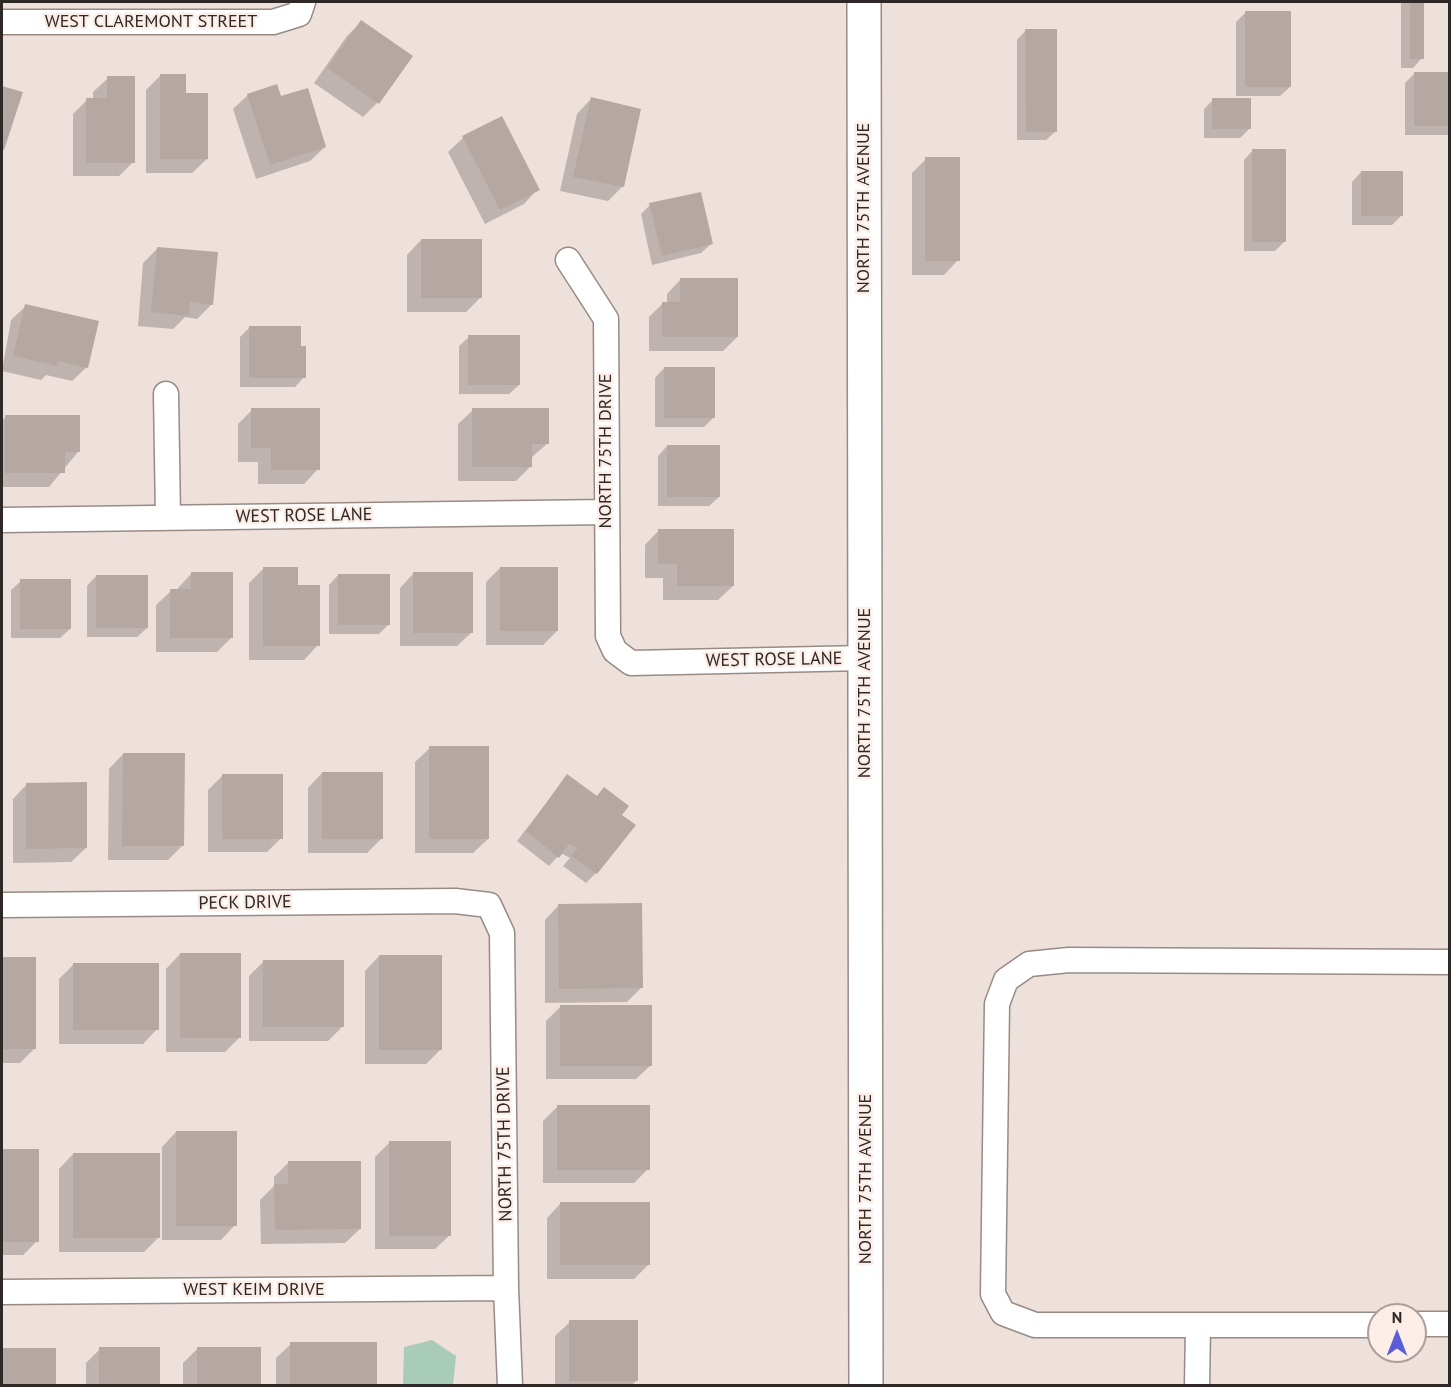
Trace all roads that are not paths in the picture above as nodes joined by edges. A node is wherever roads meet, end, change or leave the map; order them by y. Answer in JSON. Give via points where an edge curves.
{"nodes":[{"id":1,"x":864,"y":2,"type":"edge"},
{"id":2,"x":301,"y":8,"type":"edge"},
{"id":3,"x":2,"y":22,"type":"edge"},
{"id":4,"x":568,"y":260,"type":"dead end"},
{"id":5,"x":166,"y":394,"type":"dead end"},
{"id":6,"x":606,"y":512,"type":"junction"},
{"id":7,"x":168,"y":518,"type":"junction"},
{"id":8,"x":2,"y":520,"type":"edge"},
{"id":9,"x":615,"y":651,"type":"joint"},
{"id":10,"x":865,"y":658,"type":"junction"},
{"id":11,"x":2,"y":905,"type":"edge"},
{"id":12,"x":489,"y":905,"type":"joint"},
{"id":13,"x":1449,"y":962,"type":"edge"},
{"id":14,"x":506,"y":1288,"type":"junction"},
{"id":15,"x":2,"y":1292,"type":"edge"},
{"id":16,"x":1367,"y":1324,"type":"edge"},
{"id":17,"x":1427,"y":1324,"type":"edge"},
{"id":18,"x":1449,"y":1324,"type":"edge"},
{"id":19,"x":1198,"y":1326,"type":"junction"},
{"id":20,"x":510,"y":1386,"type":"edge"},
{"id":21,"x":866,"y":1386,"type":"edge"},
{"id":22,"x":1197,"y":1386,"type":"edge"}],
"edges":[{"from":1,"to":10,"type":"main road","name":"NORTH 75TH AVENUE"},
{"from":2,"to":3,"type":"street","name":"WEST CLAREMONT STREET","via":[[273,22]]},
{"from":4,"to":6,"type":"street","name":"NORTH 75TH DRIVE","via":[[606,319]]},
{"from":5,"to":7,"type":"street"},
{"from":6,"to":7,"type":"street","name":"WEST ROSE LANE"},
{"from":6,"to":9,"type":"street","name":"NORTH 75TH DRIVE","via":[[608,636]]},
{"from":7,"to":8,"type":"street","name":"WEST ROSE LANE"},
{"from":9,"to":10,"type":"street","name":"WEST ROSE LANE","via":[[631,663]]},
{"from":10,"to":21,"type":"main road","name":"NORTH 75TH AVENUE"},
{"from":11,"to":12,"type":"street","name":"PECK DRIVE","via":[[454,901]]},
{"from":12,"to":14,"type":"street","name":"NORTH 75TH DRIVE","via":[[502,933]]},
{"from":13,"to":19,"type":"street","via":[[1069,960],[1029,963],[1006,980],[997,1004],[993,1294],[1003,1313],[1035,1325]]},
{"from":14,"to":15,"type":"street","name":"WEST KEIM DRIVE"},
{"from":14,"to":20,"type":"street","name":"NORTH 75TH DRIVE"},
{"from":16,"to":19,"type":"street"},
{"from":17,"to":18,"type":"street"},
{"from":19,"to":22,"type":"street"}]}
